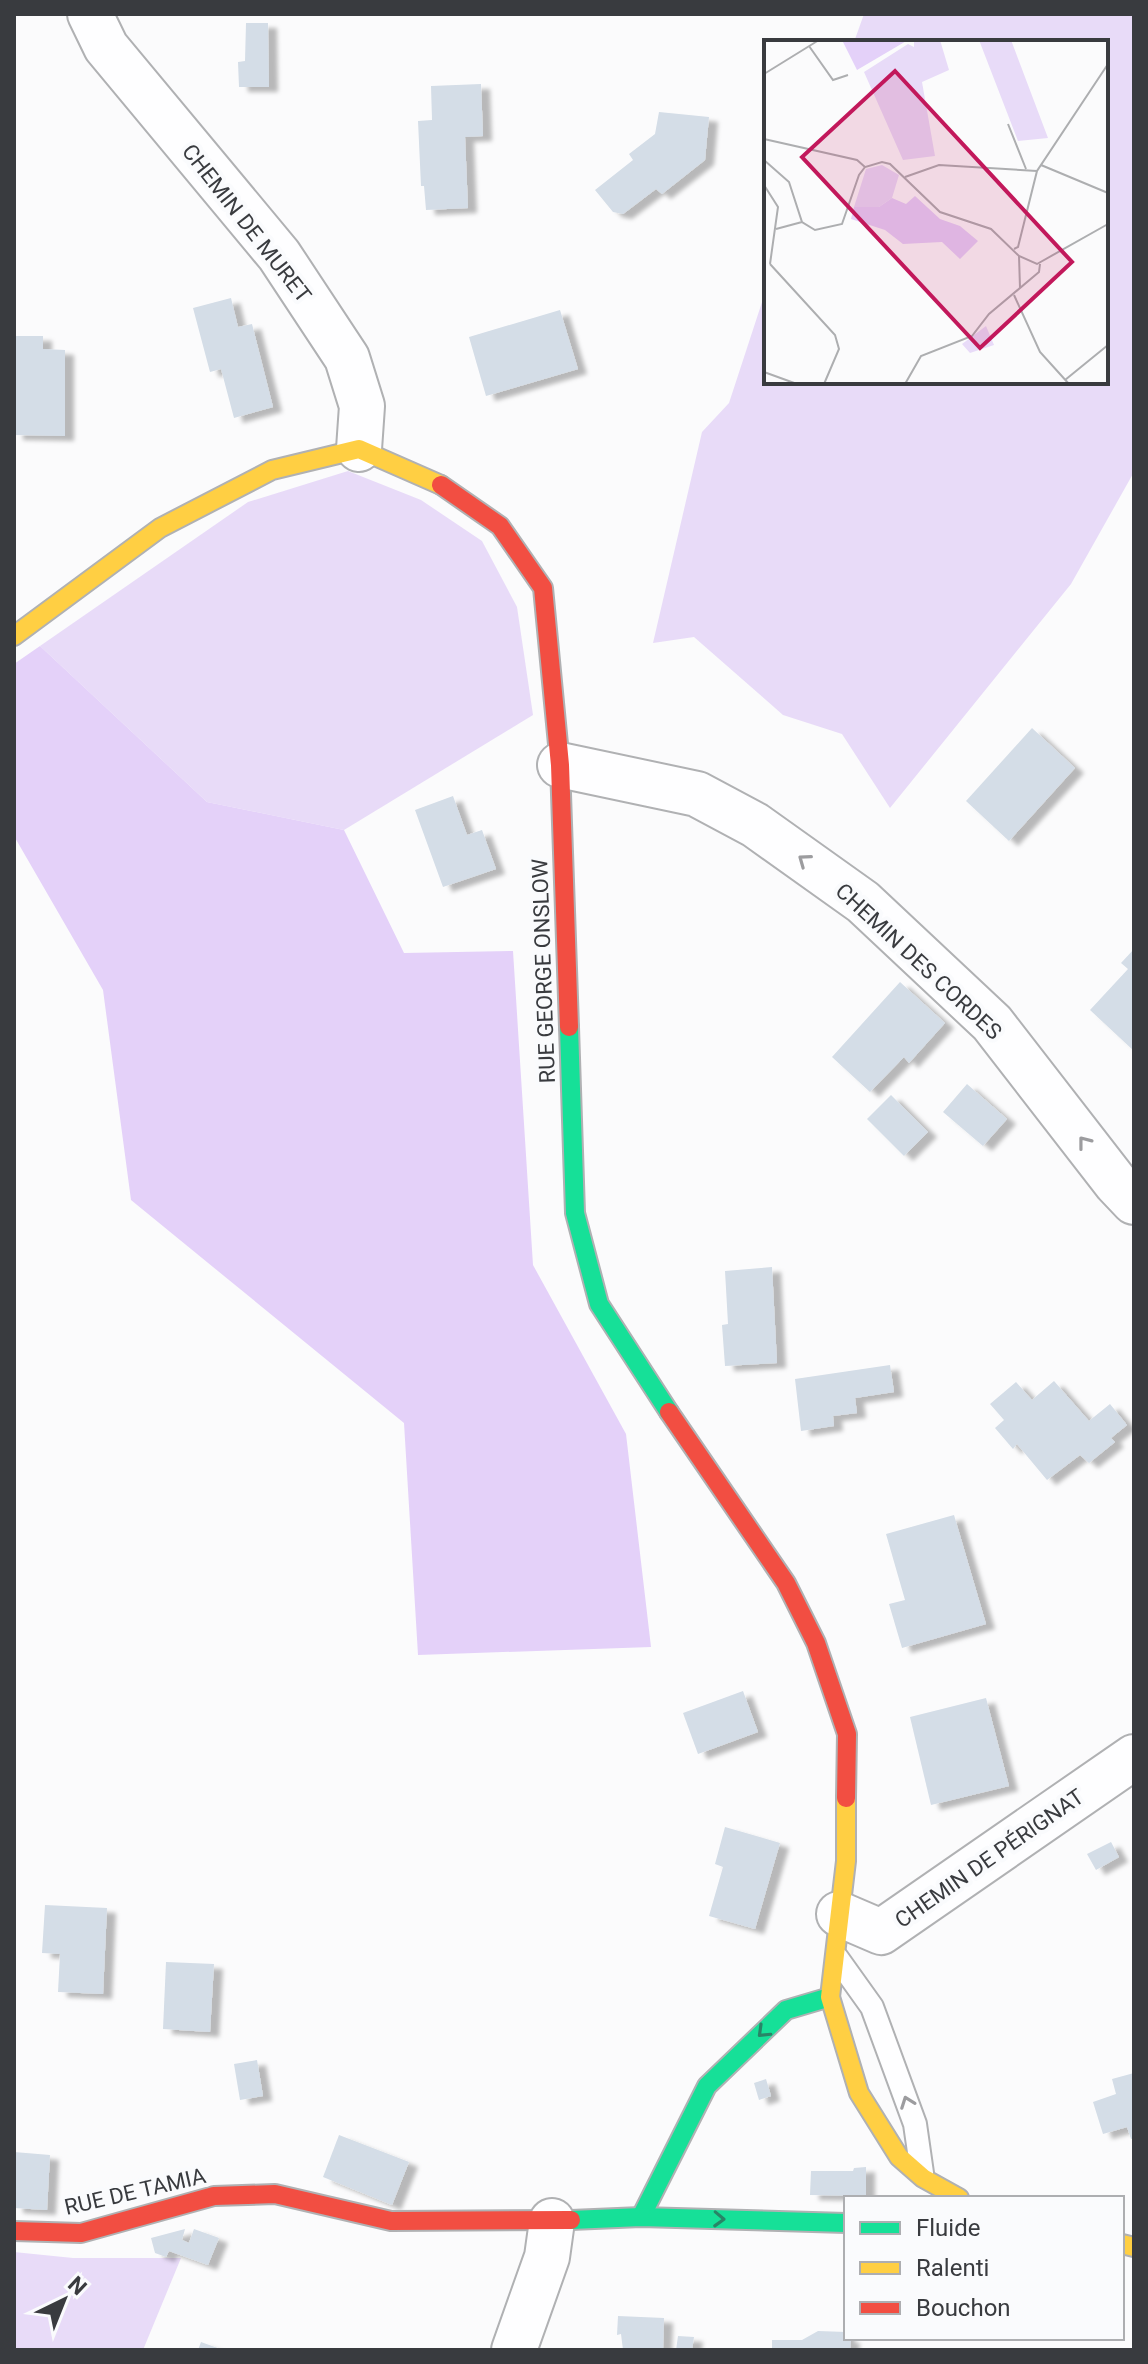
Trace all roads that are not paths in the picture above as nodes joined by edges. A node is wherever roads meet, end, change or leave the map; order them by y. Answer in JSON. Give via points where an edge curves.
{"nodes":[{"id":1,"x":90,"y":14,"type":"edge"},
{"id":2,"x":359,"y":449,"type":"junction"},
{"id":3,"x":14,"y":636,"type":"edge"},
{"id":4,"x":560,"y":765,"type":"junction"},
{"id":5,"x":1134,"y":1202,"type":"edge"},
{"id":6,"x":1134,"y":1757,"type":"edge"},
{"id":7,"x":837,"y":1935,"type":"junction"},
{"id":8,"x":830,"y":1997,"type":"junction"},
{"id":9,"x":918,"y":2183,"type":"junction"},
{"id":10,"x":954,"y":2196,"type":"edge"},
{"id":11,"x":641,"y":2217,"type":"junction"},
{"id":12,"x":552,"y":2221,"type":"junction"},
{"id":13,"x":844,"y":2223,"type":"edge"},
{"id":14,"x":14,"y":2231,"type":"edge"},
{"id":15,"x":514,"y":2350,"type":"edge"}],
"edges":[{"from":1,"to":2,"type":"street","name":"CHEMIN DE MURET","via":[[106,47],[279,255],[347,358],[362,406]]},
{"from":2,"to":3,"type":"street","via":[[272,470],[160,528]]},
{"from":2,"to":4,"type":"street","name":"RUE GEORGE ONSLOW","via":[[447,487],[500,526],[543,588]]},
{"from":5,"to":4,"type":"street","name":"CHEMIN DES CORDES","one_way":true,"via":[[992,1023],[863,902],[755,825],[697,794]]},
{"from":4,"to":7,"type":"street","name":"RUE GEORGE ONSLOW","via":[[575,1213],[599,1304],[786,1583],[816,1643],[847,1734],[846,1861]]},
{"from":6,"to":7,"type":"street","name":"CHEMIN DE PÉRIGNAT","via":[[881,1932]]},
{"from":7,"to":8,"type":"street","name":"RUE GEORGE ONSLOW"},
{"from":9,"to":7,"type":"lane","one_way":true,"via":[[915,2124],[872,2007]]},
{"from":8,"to":9,"type":"street","via":[[859,2093]]},
{"from":8,"to":11,"type":"street","one_way":true,"via":[[786,2010],[707,2086]]},
{"from":9,"to":10,"type":"street"},
{"from":11,"to":12,"type":"street","name":"RUE DE TAMIA"},
{"from":11,"to":13,"type":"street","name":"RUE DE TAMIA","one_way":true},
{"from":12,"to":14,"type":"street","name":"RUE DE TAMIA","via":[[391,2221],[275,2194],[214,2196],[81,2233]]},
{"from":12,"to":15,"type":"street","via":[[547,2257]]}]}
